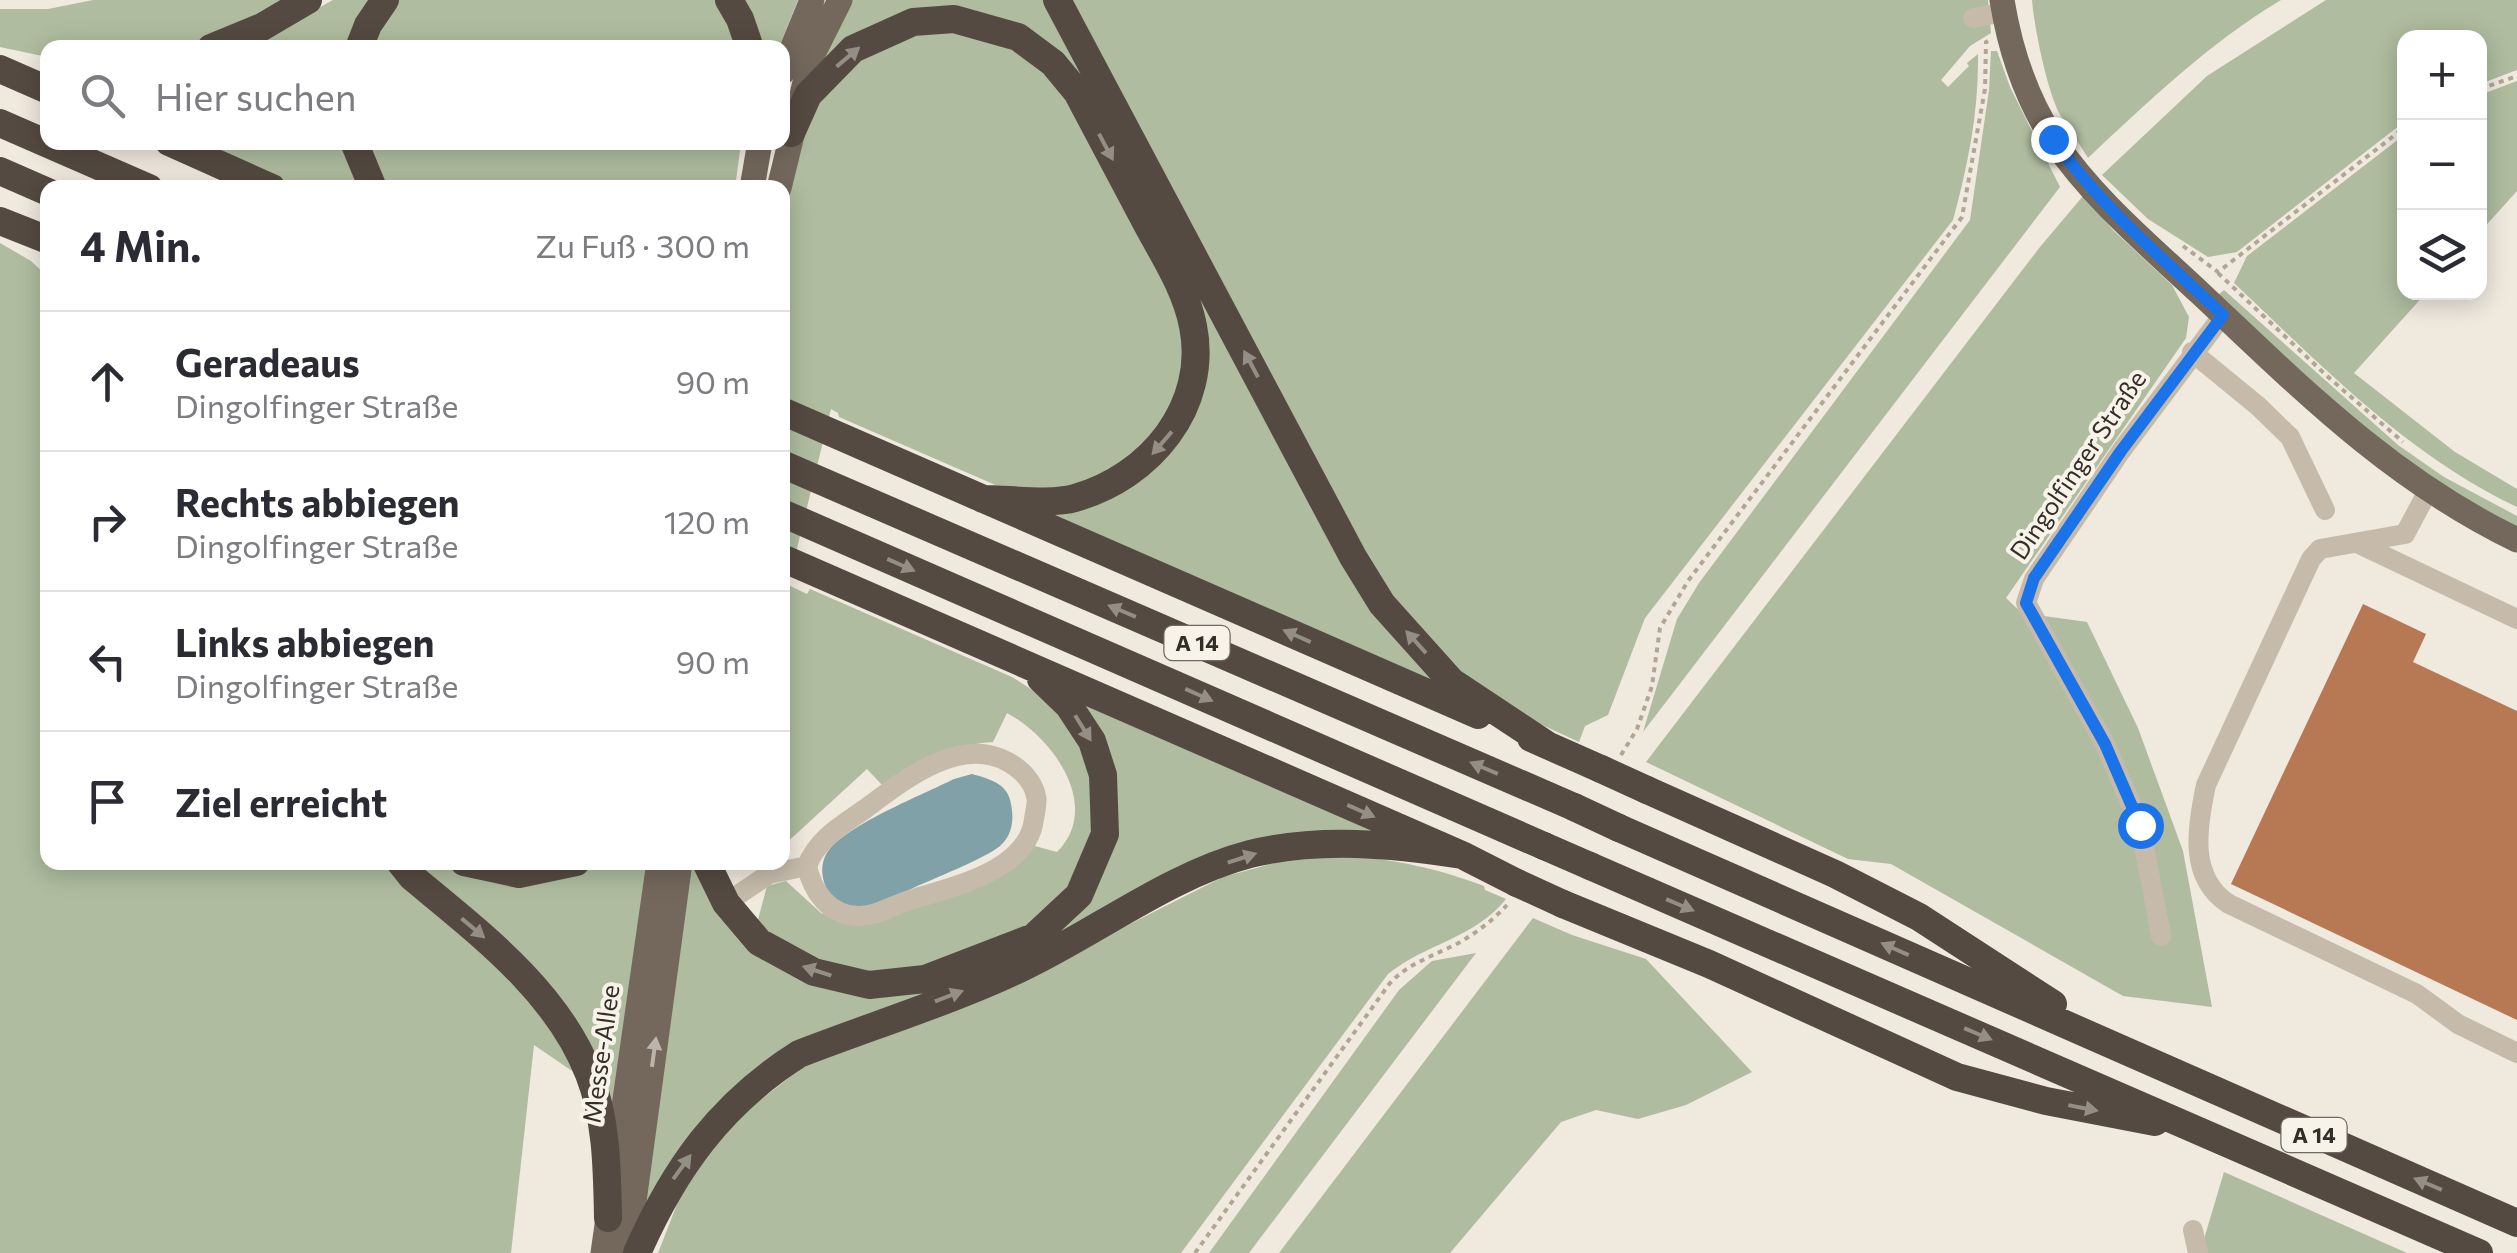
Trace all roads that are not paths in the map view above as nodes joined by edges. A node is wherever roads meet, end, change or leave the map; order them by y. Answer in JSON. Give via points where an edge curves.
{"nodes":[{"id":1,"x":308,"y":0,"type":"edge"},
{"id":2,"x":385,"y":0,"type":"edge"},
{"id":3,"x":728,"y":0,"type":"edge"},
{"id":4,"x":812,"y":0,"type":"edge"},
{"id":5,"x":840,"y":0,"type":"edge"},
{"id":6,"x":1057,"y":0,"type":"edge"},
{"id":7,"x":2004,"y":16,"type":"edge"},
{"id":8,"x":1973,"y":18,"type":"dead end"},
{"id":9,"x":230,"y":40,"type":"edge"},
{"id":10,"x":362,"y":40,"type":"edge"},
{"id":11,"x":747,"y":40,"type":"edge"},
{"id":12,"x":790,"y":54,"type":"edge"},
{"id":13,"x":0,"y":67,"type":"edge"},
{"id":14,"x":40,"y":68,"type":"edge"},
{"id":15,"x":40,"y":86,"type":"edge"},
{"id":16,"x":0,"y":122,"type":"edge"},
{"id":17,"x":791,"y":133,"type":"junction"},
{"id":18,"x":790,"y":138,"type":"edge"},
{"id":19,"x":40,"y":140,"type":"edge"},
{"id":20,"x":63,"y":150,"type":"edge"},
{"id":21,"x":186,"y":150,"type":"edge"},
{"id":22,"x":357,"y":150,"type":"edge"},
{"id":23,"x":759,"y":150,"type":"edge"},
{"id":24,"x":787,"y":150,"type":"edge"},
{"id":25,"x":0,"y":171,"type":"edge"},
{"id":26,"x":131,"y":180,"type":"edge"},
{"id":27,"x":254,"y":180,"type":"edge"},
{"id":28,"x":371,"y":180,"type":"edge"},
{"id":29,"x":753,"y":180,"type":"edge"},
{"id":30,"x":781,"y":180,"type":"edge"},
{"id":31,"x":40,"y":188,"type":"edge"},
{"id":32,"x":6,"y":223,"type":"edge"},
{"id":33,"x":40,"y":237,"type":"edge"},
{"id":34,"x":40,"y":251,"type":"edge"},
{"id":35,"x":2223,"y":315,"type":"junction"},
{"id":36,"x":2192,"y":352,"type":"junction"},
{"id":37,"x":790,"y":414,"type":"edge"},
{"id":38,"x":790,"y":467,"type":"edge"},
{"id":39,"x":2428,"y":492,"type":"junction"},
{"id":40,"x":983,"y":500,"type":"junction"},
{"id":41,"x":2325,"y":510,"type":"dead end"},
{"id":42,"x":790,"y":517,"type":"edge"},
{"id":43,"x":2517,"y":540,"type":"edge"},
{"id":44,"x":2357,"y":544,"type":"junction"},
{"id":45,"x":792,"y":562,"type":"edge"},
{"id":46,"x":2517,"y":619,"type":"edge"},
{"id":47,"x":1016,"y":660,"type":"junction"},
{"id":48,"x":1547,"y":745,"type":"junction"},
{"id":49,"x":1462,"y":855,"type":"junction"},
{"id":50,"x":807,"y":866,"type":"junction"},
{"id":51,"x":406,"y":870,"type":"edge"},
{"id":52,"x":500,"y":870,"type":"edge"},
{"id":53,"x":537,"y":870,"type":"edge"},
{"id":54,"x":658,"y":870,"type":"edge"},
{"id":55,"x":679,"y":870,"type":"edge"},
{"id":56,"x":710,"y":870,"type":"edge"},
{"id":57,"x":788,"y":870,"type":"edge"},
{"id":58,"x":790,"y":870,"type":"edge"},
{"id":59,"x":726,"y":902,"type":"junction"},
{"id":60,"x":2161,"y":936,"type":"dead end"},
{"id":61,"x":2112,"y":1044,"type":"junction"},
{"id":62,"x":2517,"y":1053,"type":"edge"},
{"id":63,"x":2207,"y":1133,"type":"junction"},
{"id":64,"x":608,"y":1218,"type":"junction"},
{"id":65,"x":2517,"y":1223,"type":"edge"},
{"id":66,"x":2193,"y":1230,"type":"dead end"},
{"id":67,"x":603,"y":1253,"type":"edge"},
{"id":68,"x":627,"y":1253,"type":"edge"},
{"id":69,"x":636,"y":1253,"type":"edge"},
{"id":70,"x":2198,"y":1253,"type":"edge"},
{"id":71,"x":2479,"y":1253,"type":"edge"}],
"edges":[{"from":1,"to":9,"type":"highway"},
{"from":2,"to":10,"type":"highway"},
{"from":3,"to":11,"type":"highway"},
{"from":4,"to":12,"type":"main road"},
{"from":5,"to":17,"type":"main road","via":[[812,58]]},
{"from":48,"to":6,"type":"highway","one_way":true,"via":[[1452,682],[1382,604]]},
{"from":7,"to":8,"type":"street"},
{"from":7,"to":35,"type":"main road","via":[[2026,87],[2053,139],[2123,222]]},
{"from":13,"to":14,"type":"highway"},
{"from":13,"to":15,"type":"highway"},
{"from":16,"to":19,"type":"highway"},
{"from":17,"to":18,"type":"main road"},
{"from":17,"to":40,"type":"highway","one_way":true,"via":[[808,95],[853,49],[914,22],[954,19],[1018,37],[1077,92],[1174,276],[1194,329],[1194,376],[1176,428],[1155,453],[1129,475],[1073,499]]},
{"from":20,"to":26,"type":"highway"},
{"from":21,"to":27,"type":"highway"},
{"from":22,"to":28,"type":"highway"},
{"from":23,"to":29,"type":"main road"},
{"from":24,"to":30,"type":"main road"},
{"from":25,"to":31,"type":"highway"},
{"from":32,"to":33,"type":"highway"},
{"from":32,"to":34,"type":"highway"},
{"from":35,"to":36,"type":"street","name":"Dingolfinger Straße"},
{"from":35,"to":39,"type":"main road","via":[[2356,438]]},
{"from":36,"to":41,"type":"street","via":[[2290,438]]},
{"from":36,"to":60,"type":"street","name":"Dingolfinger Straße","via":[[2034,578],[2026,603],[2105,744],[2140,825]]},
{"from":37,"to":40,"type":"highway"},
{"from":61,"to":38,"type":"highway","number":"A 14","one_way":true,"bridge":true},
{"from":39,"to":43,"type":"main road"},
{"from":39,"to":44,"type":"street","via":[[2405,534]]},
{"from":48,"to":40,"type":"highway","one_way":true},
{"from":42,"to":63,"type":"highway","number":"A 14","one_way":true,"bridge":true},
{"from":44,"to":46,"type":"street"},
{"from":44,"to":62,"type":"street","via":[[2320,549],[2310,559],[2206,786],[2199,862],[2213,894],[2228,904],[2418,994],[2458,1024]]},
{"from":45,"to":47,"type":"highway"},
{"from":47,"to":49,"type":"highway","one_way":true},
{"from":47,"to":59,"type":"highway","one_way":true,"via":[[1069,706],[1103,774],[1105,834],[1078,895],[1034,937],[926,978],[869,984],[786,960],[759,942]]},
{"from":48,"to":61,"type":"highway","bridge":true,"via":[[1611,762],[1647,790],[1919,917]]},
{"from":49,"to":63,"type":"highway","one_way":true,"bridge":true,"via":[[1957,1077]]},
{"from":69,"to":49,"type":"highway","one_way":true,"via":[[666,1189],[714,1124],[799,1054],[1018,970],[1180,882],[1249,854],[1364,844]]},
{"from":50,"to":50,"type":"street","via":[[834,832],[938,762],[992,753],[1022,770],[1037,797],[1033,833],[994,869],[876,914],[832,909]]},
{"from":50,"to":58,"type":"street"},
{"from":51,"to":64,"type":"highway","one_way":true,"via":[[514,962],[576,1046],[605,1142]]},
{"from":52,"to":53,"type":"highway"},
{"from":54,"to":64,"type":"main road","name":"Messe-Allee"},
{"from":68,"to":55,"type":"main road","name":"Messe-Allee","one_way":true},
{"from":56,"to":59,"type":"highway"},
{"from":57,"to":59,"type":"street","via":[[769,874]]},
{"from":65,"to":61,"type":"highway","number":"A 14","one_way":true},
{"from":63,"to":71,"type":"highway","number":"A 14"},
{"from":64,"to":67,"type":"main road","name":"Messe-Allee"},
{"from":66,"to":70,"type":"street"}]}
